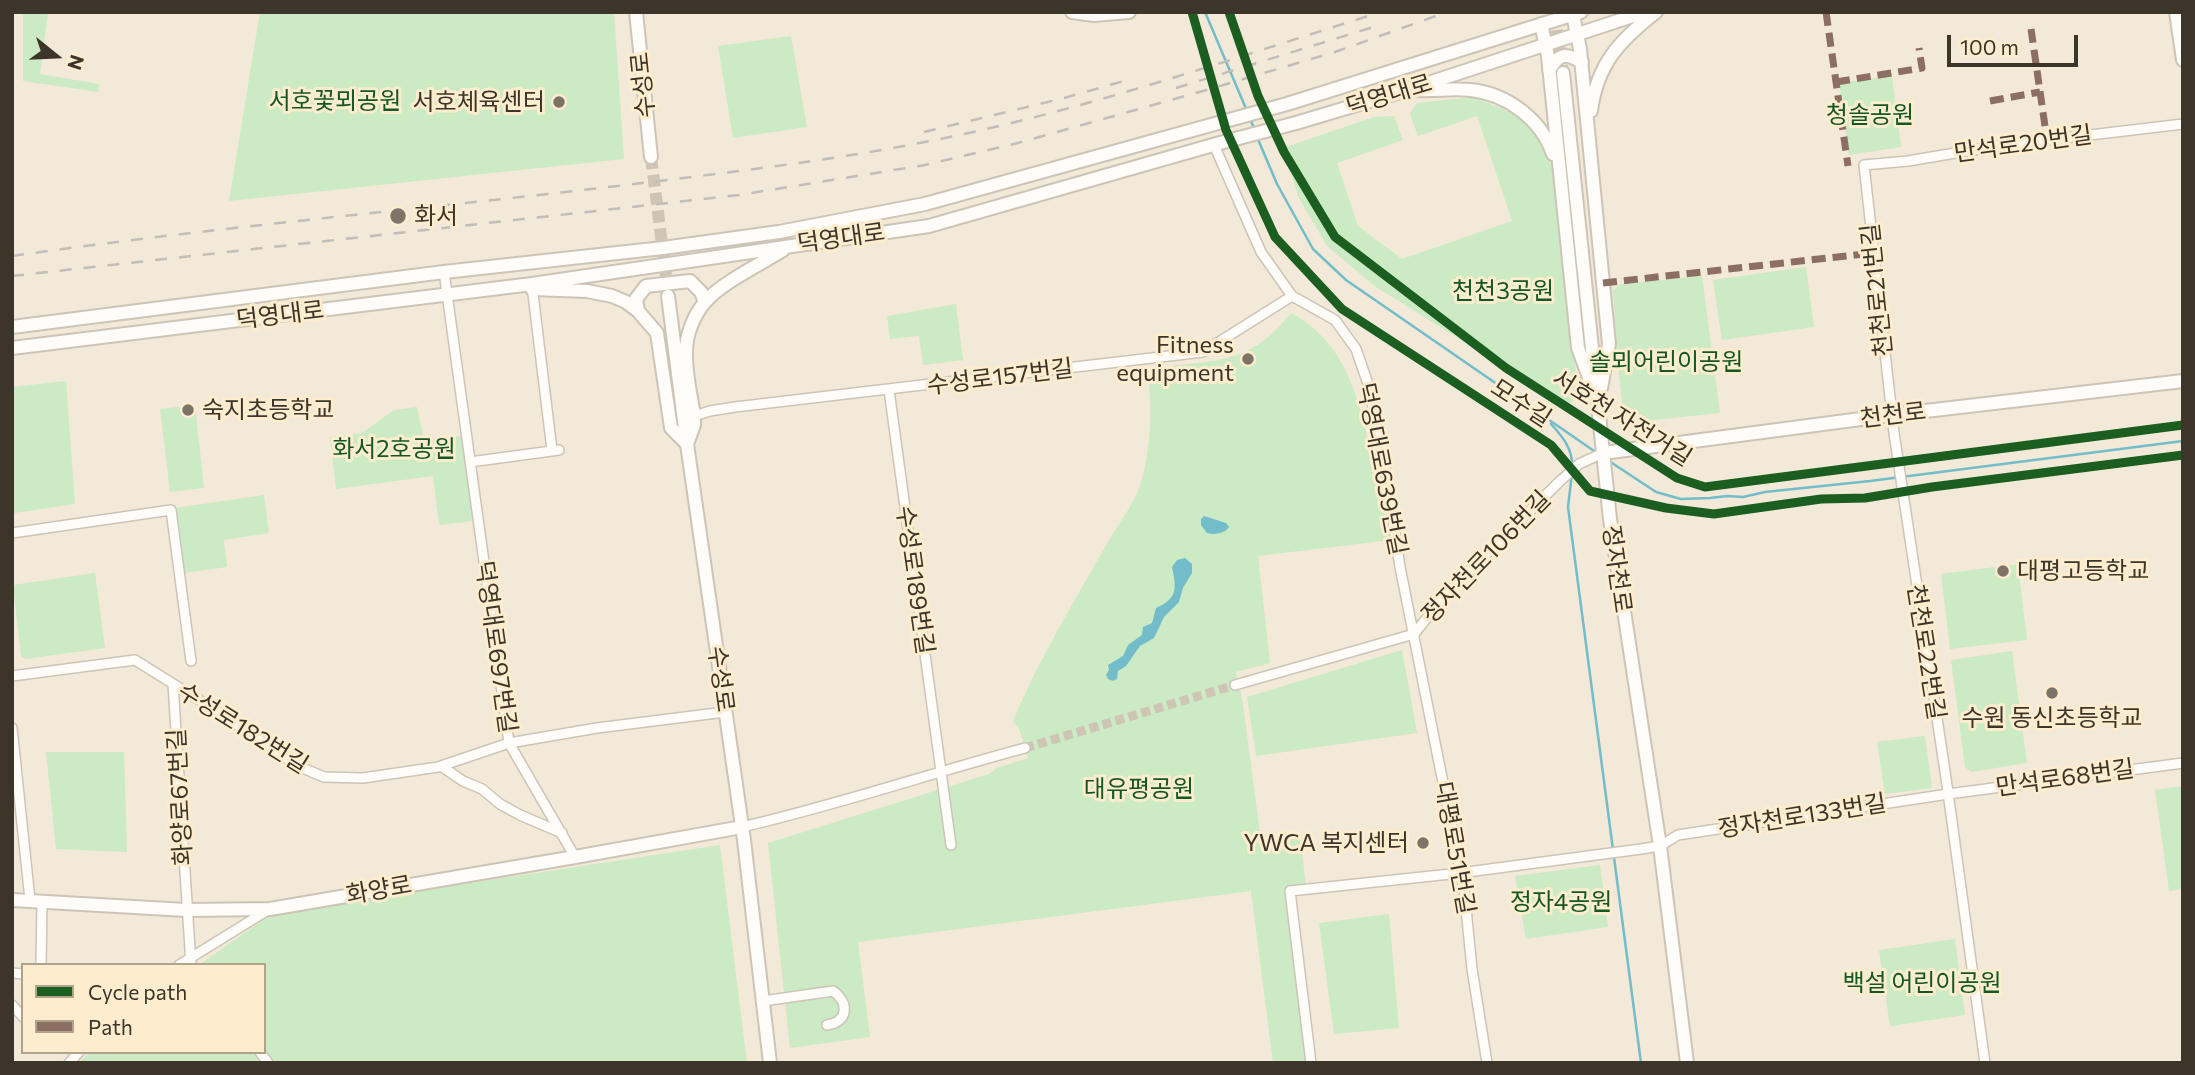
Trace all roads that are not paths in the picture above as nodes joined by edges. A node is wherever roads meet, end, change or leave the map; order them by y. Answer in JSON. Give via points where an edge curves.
{"nodes":[{"id":1,"x":636,"y":12,"type":"edge"},
{"id":2,"x":1072,"y":12,"type":"edge"},
{"id":3,"x":1129,"y":12,"type":"edge"},
{"id":4,"x":1646,"y":12,"type":"edge"},
{"id":5,"x":1656,"y":12,"type":"edge"},
{"id":6,"x":2176,"y":12,"type":"edge"},
{"id":7,"x":1577,"y":13,"type":"edge"},
{"id":8,"x":1541,"y":24,"type":"junction"},
{"id":9,"x":1578,"y":34,"type":"junction"},
{"id":10,"x":1545,"y":45,"type":"junction"},
{"id":11,"x":2183,"y":60,"type":"edge"},
{"id":12,"x":1581,"y":62,"type":"junction"},
{"id":13,"x":1549,"y":70,"type":"junction"},
{"id":14,"x":1563,"y":73,"type":"tunnel mouth"},
{"id":15,"x":1409,"y":89,"type":"junction"},
{"id":16,"x":2183,"y":124,"type":"edge"},
{"id":17,"x":1588,"y":136,"type":"junction"},
{"id":18,"x":1217,"y":144,"type":"junction"},
{"id":19,"x":651,"y":157,"type":"tunnel mouth"},
{"id":20,"x":1864,"y":165,"type":"joint"},
{"id":21,"x":1558,"y":169,"type":"junction"},
{"id":22,"x":789,"y":246,"type":"junction"},
{"id":23,"x":444,"y":272,"type":"junction"},
{"id":24,"x":532,"y":287,"type":"junction"},
{"id":25,"x":447,"y":294,"type":"junction"},
{"id":26,"x":668,"y":296,"type":"tunnel mouth"},
{"id":27,"x":1292,"y":296,"type":"junction"},
{"id":28,"x":705,"y":302,"type":"junction"},
{"id":29,"x":638,"y":311,"type":"junction"},
{"id":30,"x":12,"y":327,"type":"edge"},
{"id":31,"x":12,"y":348,"type":"edge"},
{"id":32,"x":2183,"y":381,"type":"edge"},
{"id":33,"x":889,"y":390,"type":"junction"},
{"id":34,"x":1598,"y":402,"type":"junction"},
{"id":35,"x":1891,"y":415,"type":"junction"},
{"id":36,"x":694,"y":416,"type":"junction"},
{"id":37,"x":687,"y":444,"type":"junction"},
{"id":38,"x":1603,"y":453,"type":"junction"},
{"id":39,"x":470,"y":462,"type":"junction"},
{"id":40,"x":1905,"y":510,"type":"joint"},
{"id":41,"x":12,"y":533,"type":"edge"},
{"id":42,"x":1414,"y":634,"type":"junction"},
{"id":43,"x":191,"y":662,"type":"dead end"},
{"id":44,"x":12,"y":676,"type":"edge"},
{"id":45,"x":173,"y":684,"type":"junction"},
{"id":46,"x":1235,"y":685,"type":"tunnel mouth"},
{"id":47,"x":725,"y":712,"type":"junction"},
{"id":48,"x":12,"y":728,"type":"edge"},
{"id":49,"x":509,"y":743,"type":"junction"},
{"id":50,"x":1025,"y":748,"type":"tunnel mouth"},
{"id":51,"x":14,"y":758,"type":"edge"},
{"id":52,"x":2183,"y":763,"type":"edge"},
{"id":53,"x":441,"y":766,"type":"junction"},
{"id":54,"x":941,"y":771,"type":"junction"},
{"id":55,"x":1948,"y":794,"type":"junction"},
{"id":56,"x":22,"y":810,"type":"junction"},
{"id":57,"x":12,"y":817,"type":"edge"},
{"id":58,"x":742,"y":827,"type":"junction"},
{"id":59,"x":562,"y":833,"type":"junction"},
{"id":60,"x":951,"y":845,"type":"dead end"},
{"id":61,"x":1660,"y":846,"type":"junction"},
{"id":62,"x":575,"y":858,"type":"junction"},
{"id":63,"x":1460,"y":873,"type":"junction"},
{"id":64,"x":12,"y":900,"type":"edge"},
{"id":65,"x":36,"y":901,"type":"junction"},
{"id":66,"x":270,"y":909,"type":"junction"},
{"id":67,"x":186,"y":910,"type":"junction"},
{"id":68,"x":190,"y":961,"type":"edge"},
{"id":69,"x":41,"y":963,"type":"edge"},
{"id":70,"x":763,"y":1001,"type":"junction"},
{"id":71,"x":827,"y":1024,"type":"dead end"},
{"id":72,"x":770,"y":1063,"type":"edge"},
{"id":73,"x":1311,"y":1063,"type":"edge"},
{"id":74,"x":1487,"y":1063,"type":"edge"},
{"id":75,"x":1687,"y":1063,"type":"edge"},
{"id":76,"x":1985,"y":1063,"type":"edge"}],
"edges":[{"from":1,"to":19,"type":"main road","name":"수성로"},
{"from":2,"to":3,"type":"main road"},
{"from":4,"to":9,"type":"main road","name":"덕영대로"},
{"from":5,"to":17,"type":"main road","via":[[1627,34],[1610,57],[1593,99]]},
{"from":6,"to":11,"type":"main road"},
{"from":7,"to":8,"type":"main road","name":"덕영대로"},
{"from":7,"to":9,"type":"main road"},
{"from":8,"to":10,"type":"main road"},
{"from":8,"to":23,"type":"main road","name":"덕영대로","via":[[1287,104],[925,204],[779,232]]},
{"from":9,"to":10,"type":"main road","name":"덕영대로"},
{"from":9,"to":12,"type":"main road"},
{"from":10,"to":13,"type":"main road"},
{"from":10,"to":15,"type":"main road","name":"덕영대로"},
{"from":12,"to":13,"type":"main road","via":[[1564,55]]},
{"from":12,"to":17,"type":"main road"},
{"from":13,"to":21,"type":"main road"},
{"from":14,"to":34,"type":"main road","name":"정자천로"},
{"from":15,"to":18,"type":"main road","name":"덕영대로"},
{"from":15,"to":21,"type":"main road","via":[[1474,90],[1500,98],[1539,127]]},
{"from":16,"to":20,"type":"street","name":"만석로20번길"},
{"from":17,"to":34,"type":"main road","via":[[1609,344]]},
{"from":18,"to":22,"type":"main road","name":"덕영대로","via":[[929,226]]},
{"from":18,"to":27,"type":"street","name":"덕영대로639번길","via":[[1261,252]]},
{"from":20,"to":35,"type":"street","name":"천천로21번길"},
{"from":21,"to":34,"type":"main road","via":[[1578,348]]},
{"from":22,"to":24,"type":"main road","name":"덕영대로"},
{"from":22,"to":28,"type":"main road"},
{"from":23,"to":25,"type":"street","name":"덕영대로697번길"},
{"from":23,"to":30,"type":"main road","name":"덕영대로"},
{"from":24,"to":25,"type":"main road","name":"덕영대로"},
{"from":24,"to":29,"type":"main road","via":[[612,296]]},
{"from":24,"to":39,"type":"street","via":[[556,450]]},
{"from":25,"to":31,"type":"main road","name":"덕영대로"},
{"from":25,"to":39,"type":"street","name":"덕영대로697번길"},
{"from":26,"to":37,"type":"main road","name":"수성로"},
{"from":27,"to":33,"type":"street","name":"수성로157번길","via":[[1203,352]]},
{"from":27,"to":42,"type":"street","name":"덕영대로639번길","via":[[1335,320],[1356,349],[1374,406]]},
{"from":28,"to":29,"type":"main road","via":[[690,281],[646,286],[636,299]]},
{"from":28,"to":36,"type":"main road","via":[[687,335],[685,353]]},
{"from":29,"to":37,"type":"main road","via":[[657,333],[671,428]]},
{"from":32,"to":35,"type":"main road","name":"천천로"},
{"from":33,"to":36,"type":"street","name":"수성로157번길","via":[[735,407]]},
{"from":33,"to":54,"type":"street","name":"수성로189번길"},
{"from":34,"to":38,"type":"main road","name":"정자천로"},
{"from":35,"to":38,"type":"main road","name":"천천로"},
{"from":35,"to":40,"type":"street","name":"천천로21번길"},
{"from":36,"to":37,"type":"main road"},
{"from":37,"to":47,"type":"main road","name":"수성로"},
{"from":38,"to":42,"type":"street","name":"정자천로106번길","via":[[1579,464],[1559,481],[1447,593]]},
{"from":38,"to":61,"type":"main road","name":"정자천로"},
{"from":39,"to":49,"type":"street","name":"덕영대로697번길"},
{"from":40,"to":55,"type":"street","name":"천천로22번길"},
{"from":41,"to":43,"type":"street","via":[[172,510]]},
{"from":42,"to":46,"type":"street"},
{"from":42,"to":63,"type":"street","name":"대평로51번길"},
{"from":44,"to":45,"type":"street","name":"수성로182번길","via":[[135,660]]},
{"from":45,"to":53,"type":"street","name":"수성로182번길","via":[[298,766],[324,778],[363,778]]},
{"from":45,"to":67,"type":"street","name":"화양로67번길"},
{"from":47,"to":49,"type":"street","name":"수성로182번길"},
{"from":47,"to":58,"type":"main road","name":"수성로"},
{"from":48,"to":51,"type":"street"},
{"from":49,"to":53,"type":"street","name":"수성로182번길"},
{"from":49,"to":59,"type":"street","name":"덕영대로697번길"},
{"from":50,"to":54,"type":"street"},
{"from":51,"to":56,"type":"street"},
{"from":52,"to":55,"type":"street","name":"만석로68번길"},
{"from":53,"to":59,"type":"street","via":[[500,804]]},
{"from":54,"to":58,"type":"street"},
{"from":54,"to":60,"type":"street","name":"수성로189번길"},
{"from":55,"to":61,"type":"street","name":"정자천로133번길","via":[[1678,835]]},
{"from":55,"to":76,"type":"street","name":"천천로22번길"},
{"from":56,"to":57,"type":"street"},
{"from":56,"to":65,"type":"street"},
{"from":58,"to":62,"type":"main road","name":"화양로"},
{"from":58,"to":70,"type":"main road","name":"수성로"},
{"from":59,"to":62,"type":"street","name":"덕영대로697번길"},
{"from":61,"to":63,"type":"street","name":"정자천로133번길"},
{"from":61,"to":75,"type":"main road","name":"정자천로"},
{"from":62,"to":66,"type":"main road","name":"화양로"},
{"from":63,"to":73,"type":"street","name":"정자천로133번길","via":[[1290,891]]},
{"from":63,"to":74,"type":"street","name":"대평로51번길"},
{"from":64,"to":65,"type":"main road","name":"화양로"},
{"from":65,"to":67,"type":"main road","name":"화양로"},
{"from":65,"to":69,"type":"street"},
{"from":66,"to":67,"type":"main road","name":"화양로"},
{"from":66,"to":68,"type":"street"},
{"from":67,"to":68,"type":"street","name":"화양로67번길"},
{"from":70,"to":71,"type":"street","via":[[833,991],[845,1005],[839,1020]]},
{"from":70,"to":72,"type":"main road","name":"수성로"}]}
